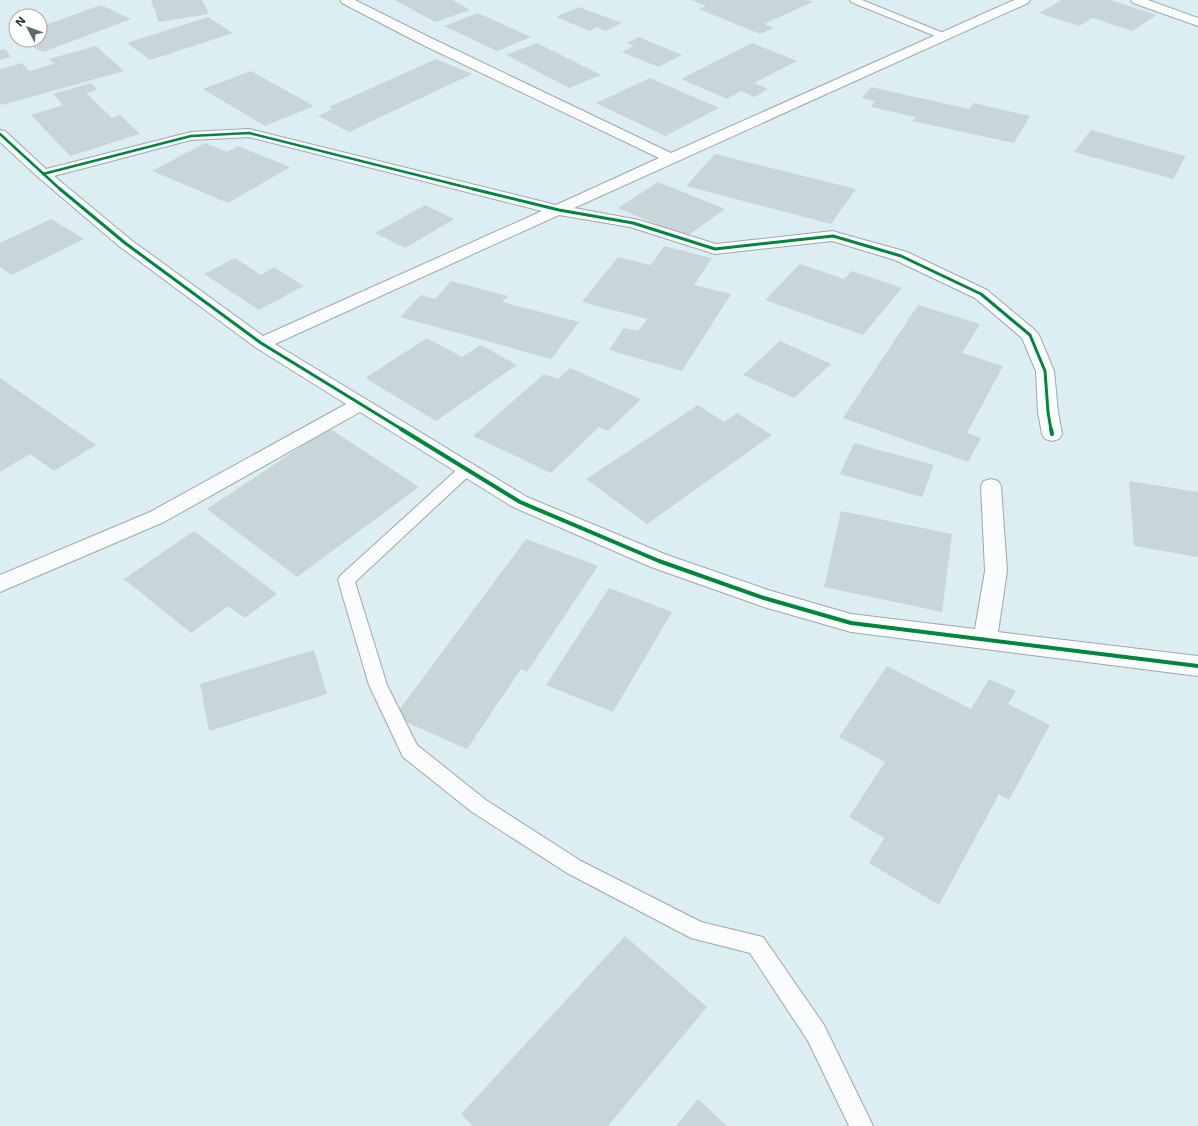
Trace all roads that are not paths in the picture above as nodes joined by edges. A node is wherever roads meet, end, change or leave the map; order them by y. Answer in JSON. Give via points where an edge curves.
{"nodes":[{"id":1,"x":346,"y":0,"type":"edge"},
{"id":2,"x":854,"y":0,"type":"edge"},
{"id":3,"x":1024,"y":0,"type":"edge"},
{"id":4,"x":1137,"y":0,"type":"edge"},
{"id":5,"x":1198,"y":22,"type":"edge"},
{"id":6,"x":943,"y":36,"type":"junction"},
{"id":7,"x":3,"y":141,"type":"edge"},
{"id":8,"x":672,"y":159,"type":"junction"},
{"id":9,"x":42,"y":174,"type":"junction"},
{"id":10,"x":559,"y":210,"type":"junction"},
{"id":11,"x":261,"y":343,"type":"junction"},
{"id":12,"x":360,"y":404,"type":"junction"},
{"id":13,"x":1052,"y":434,"type":"dead end"},
{"id":14,"x":467,"y":470,"type":"junction"},
{"id":15,"x":991,"y":486,"type":"dead end"},
{"id":16,"x":0,"y":584,"type":"edge"},
{"id":17,"x":985,"y":640,"type":"junction"},
{"id":18,"x":1198,"y":666,"type":"edge"},
{"id":19,"x":861,"y":1126,"type":"edge"}],
"edges":[{"from":1,"to":8,"type":"street"},
{"from":2,"to":6,"type":"lane"},
{"from":3,"to":6,"type":"street"},
{"from":4,"to":5,"type":"street"},
{"from":6,"to":8,"type":"street"},
{"from":7,"to":9,"type":"street"},
{"from":8,"to":10,"type":"street"},
{"from":9,"to":10,"type":"street","via":[[191,136],[249,133]]},
{"from":9,"to":11,"type":"street","via":[[125,244]]},
{"from":10,"to":11,"type":"street"},
{"from":10,"to":13,"type":"street","via":[[633,223],[715,249],[833,236],[901,256],[981,294],[1030,335],[1045,371]]},
{"from":11,"to":12,"type":"street"},
{"from":12,"to":14,"type":"street"},
{"from":12,"to":16,"type":"street","via":[[157,517]]},
{"from":14,"to":17,"type":"street","via":[[528,505],[659,561],[764,598],[851,623]]},
{"from":14,"to":19,"type":"lane","via":[[346,580],[378,685],[410,751],[479,806],[574,867],[698,931],[756,944],[816,1033]]},
{"from":15,"to":17,"type":"street","via":[[996,571]]},
{"from":17,"to":18,"type":"street"}]}
